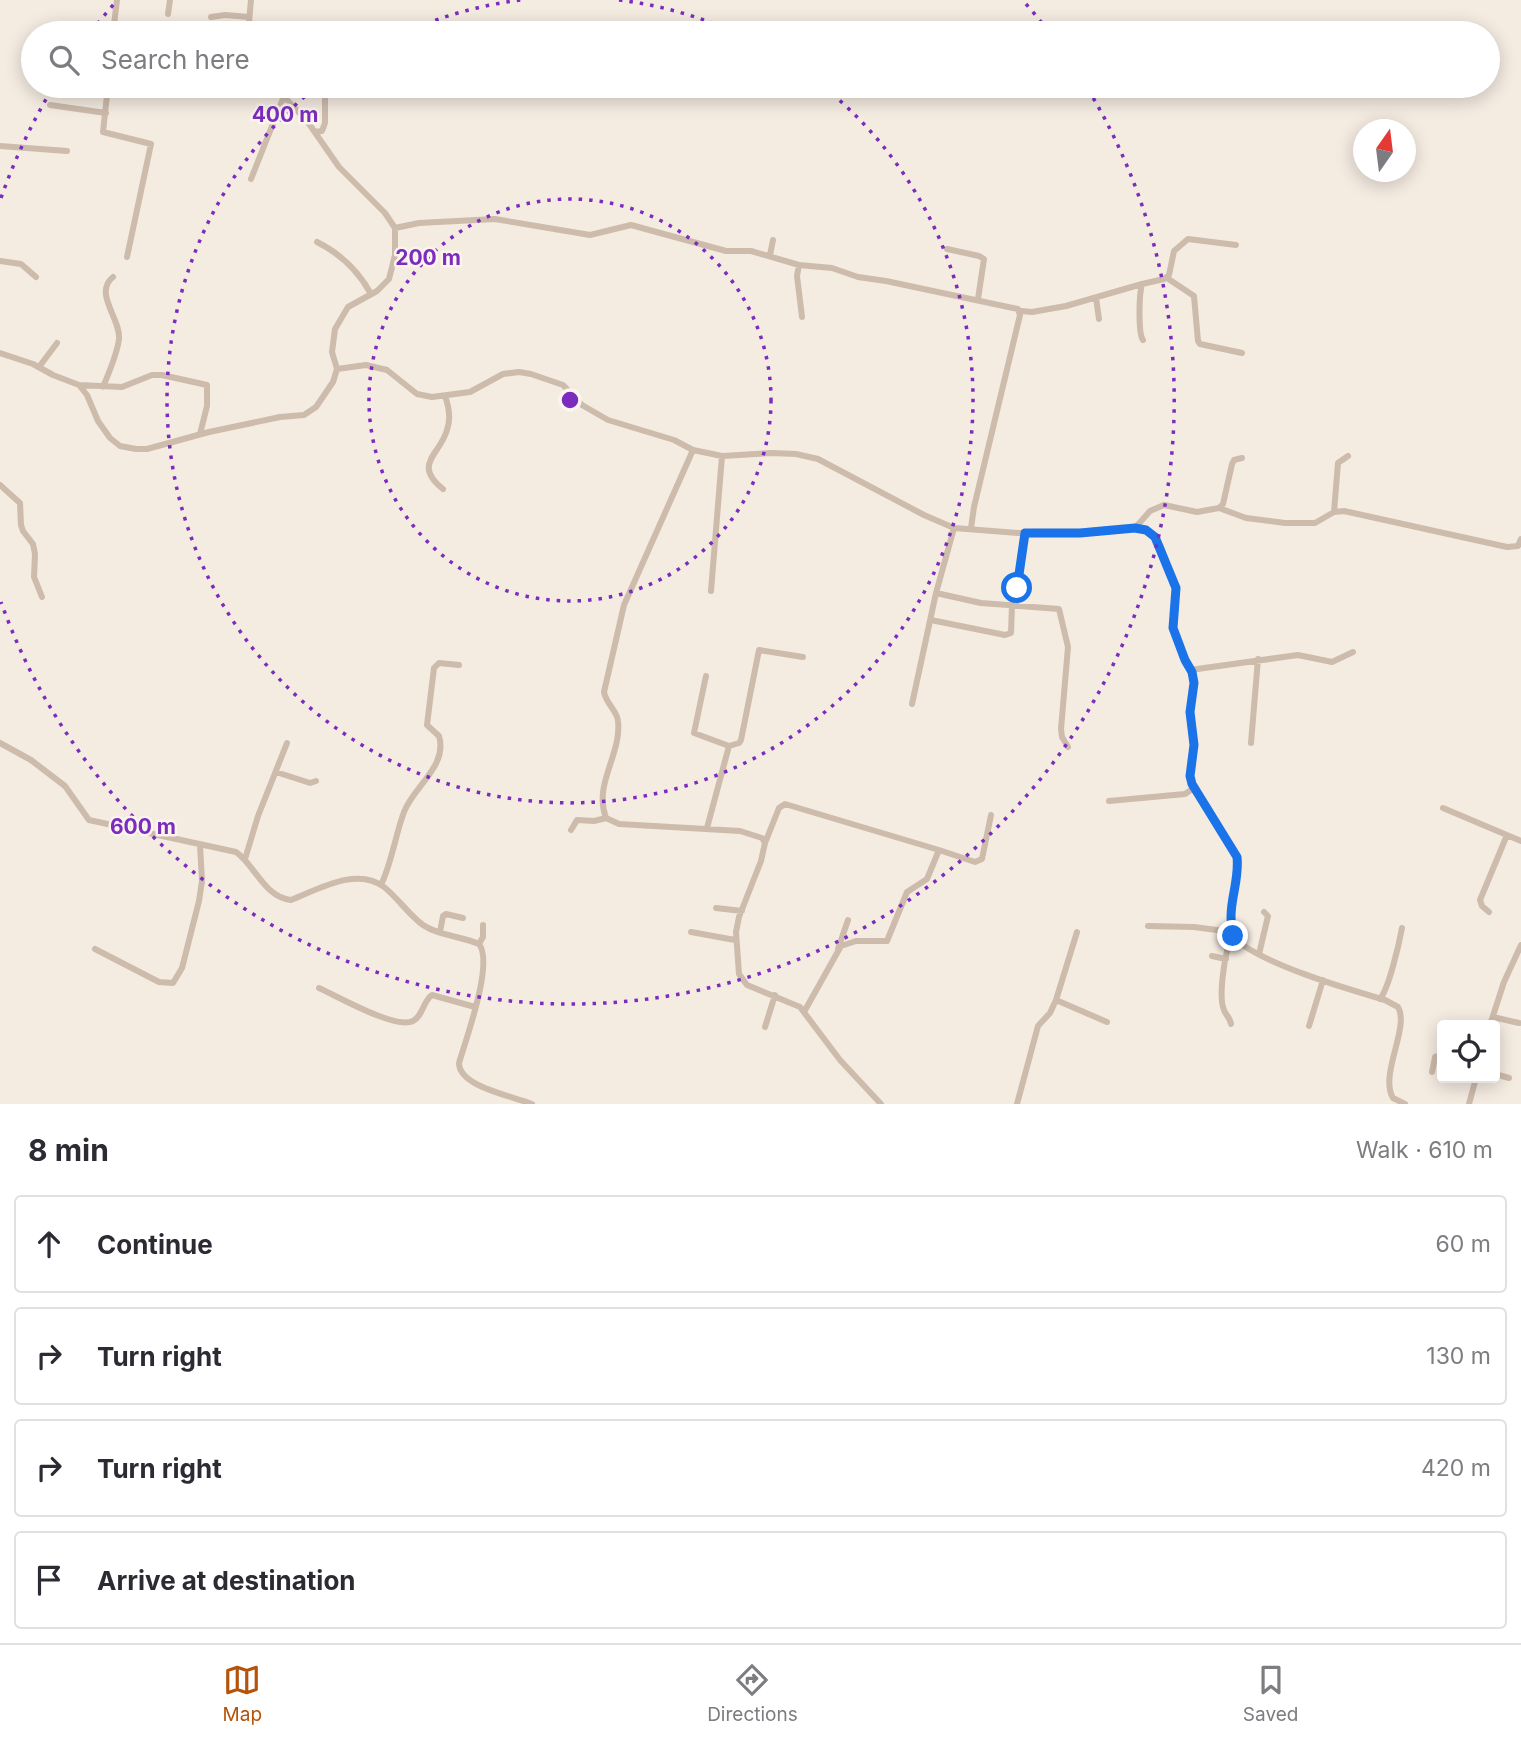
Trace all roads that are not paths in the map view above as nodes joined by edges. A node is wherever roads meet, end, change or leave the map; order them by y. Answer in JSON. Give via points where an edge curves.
{"nodes":[{"id":1,"x":117,"y":0,"type":"edge"},
{"id":2,"x":170,"y":0,"type":"edge"},
{"id":3,"x":251,"y":0,"type":"edge"},
{"id":4,"x":169,"y":14,"type":"dead end"},
{"id":5,"x":211,"y":17,"type":"dead end"},
{"id":6,"x":249,"y":17,"type":"junction"},
{"id":7,"x":114,"y":21,"type":"edge"},
{"id":8,"x":249,"y":21,"type":"edge"},
{"id":9,"x":107,"y":98,"type":"edge"},
{"id":10,"x":283,"y":98,"type":"edge"},
{"id":11,"x":286,"y":98,"type":"edge"},
{"id":12,"x":325,"y":98,"type":"edge"},
{"id":13,"x":50,"y":105,"type":"dead end"},
{"id":14,"x":106,"y":113,"type":"junction"},
{"id":15,"x":315,"y":132,"type":"junction"},
{"id":16,"x":0,"y":146,"type":"edge"},
{"id":17,"x":67,"y":151,"type":"dead end"},
{"id":18,"x":251,"y":179,"type":"dead end"},
{"id":19,"x":395,"y":228,"type":"junction"},
{"id":20,"x":773,"y":240,"type":"dead end"},
{"id":21,"x":317,"y":242,"type":"dead end"},
{"id":22,"x":1236,"y":245,"type":"dead end"},
{"id":23,"x":947,"y":249,"type":"dead end"},
{"id":24,"x":770,"y":255,"type":"junction"},
{"id":25,"x":127,"y":257,"type":"dead end"},
{"id":26,"x":0,"y":261,"type":"edge"},
{"id":27,"x":799,"y":265,"type":"junction"},
{"id":28,"x":36,"y":277,"type":"dead end"},
{"id":29,"x":113,"y":278,"type":"dead end"},
{"id":30,"x":1167,"y":278,"type":"junction"},
{"id":31,"x":1142,"y":284,"type":"junction"},
{"id":32,"x":371,"y":293,"type":"junction"},
{"id":33,"x":1096,"y":298,"type":"junction"},
{"id":34,"x":978,"y":299,"type":"junction"},
{"id":35,"x":1021,"y":310,"type":"junction"},
{"id":36,"x":802,"y":317,"type":"dead end"},
{"id":37,"x":1099,"y":320,"type":"dead end"},
{"id":38,"x":1143,"y":340,"type":"dead end"},
{"id":39,"x":57,"y":343,"type":"dead end"},
{"id":40,"x":0,"y":353,"type":"edge"},
{"id":41,"x":1242,"y":353,"type":"dead end"},
{"id":42,"x":39,"y":367,"type":"junction"},
{"id":43,"x":337,"y":369,"type":"junction"},
{"id":44,"x":79,"y":385,"type":"junction"},
{"id":45,"x":103,"y":387,"type":"junction"},
{"id":46,"x":445,"y":396,"type":"junction"},
{"id":47,"x":200,"y":434,"type":"junction"},
{"id":48,"x":693,"y":450,"type":"junction"},
{"id":49,"x":722,"y":456,"type":"junction"},
{"id":50,"x":1348,"y":456,"type":"dead end"},
{"id":51,"x":1242,"y":458,"type":"dead end"},
{"id":52,"x":0,"y":485,"type":"edge"},
{"id":53,"x":443,"y":489,"type":"dead end"},
{"id":54,"x":1219,"y":508,"type":"junction"},
{"id":55,"x":1334,"y":512,"type":"junction"},
{"id":56,"x":954,"y":528,"type":"junction"},
{"id":57,"x":971,"y":528,"type":"junction"},
{"id":58,"x":1135,"y":528,"type":"junction"},
{"id":59,"x":1025,"y":533,"type":"junction"},
{"id":60,"x":1521,"y":539,"type":"edge"},
{"id":61,"x":711,"y":591,"type":"dead end"},
{"id":62,"x":936,"y":593,"type":"junction"},
{"id":63,"x":42,"y":597,"type":"dead end"},
{"id":64,"x":1014,"y":606,"type":"junction"},
{"id":65,"x":931,"y":620,"type":"junction"},
{"id":66,"x":1353,"y":652,"type":"dead end"},
{"id":67,"x":803,"y":657,"type":"dead end"},
{"id":68,"x":1258,"y":659,"type":"junction"},
{"id":69,"x":459,"y":665,"type":"dead end"},
{"id":70,"x":1191,"y":670,"type":"junction"},
{"id":71,"x":706,"y":676,"type":"dead end"},
{"id":72,"x":912,"y":704,"type":"dead end"},
{"id":73,"x":0,"y":743,"type":"edge"},
{"id":74,"x":287,"y":743,"type":"dead end"},
{"id":75,"x":1251,"y":743,"type":"dead end"},
{"id":76,"x":729,"y":746,"type":"junction"},
{"id":77,"x":1068,"y":747,"type":"dead end"},
{"id":78,"x":276,"y":772,"type":"junction"},
{"id":79,"x":316,"y":782,"type":"dead end"},
{"id":80,"x":1194,"y":788,"type":"junction"},
{"id":81,"x":1109,"y":801,"type":"dead end"},
{"id":82,"x":1443,"y":808,"type":"dead end"},
{"id":83,"x":991,"y":815,"type":"dead end"},
{"id":84,"x":606,"y":818,"type":"junction"},
{"id":85,"x":707,"y":828,"type":"junction"},
{"id":86,"x":570,"y":830,"type":"dead end"},
{"id":87,"x":1507,"y":835,"type":"junction"},
{"id":88,"x":1521,"y":841,"type":"edge"},
{"id":89,"x":765,"y":843,"type":"junction"},
{"id":90,"x":200,"y":845,"type":"junction"},
{"id":91,"x":939,"y":850,"type":"junction"},
{"id":92,"x":245,"y":859,"type":"junction"},
{"id":93,"x":382,"y":885,"type":"junction"},
{"id":94,"x":716,"y":908,"type":"dead end"},
{"id":95,"x":742,"y":911,"type":"junction"},
{"id":96,"x":1264,"y":912,"type":"dead end"},
{"id":97,"x":1489,"y":912,"type":"dead end"},
{"id":98,"x":463,"y":918,"type":"dead end"},
{"id":99,"x":848,"y":920,"type":"dead end"},
{"id":100,"x":483,"y":925,"type":"dead end"},
{"id":101,"x":1148,"y":926,"type":"dead end"},
{"id":102,"x":1402,"y":928,"type":"dead end"},
{"id":103,"x":440,"y":932,"type":"junction"},
{"id":104,"x":691,"y":932,"type":"dead end"},
{"id":105,"x":1077,"y":932,"type":"dead end"},
{"id":106,"x":1232,"y":934,"type":"junction"},
{"id":107,"x":735,"y":940,"type":"junction"},
{"id":108,"x":479,"y":944,"type":"junction"},
{"id":109,"x":1521,"y":945,"type":"edge"},
{"id":110,"x":95,"y":949,"type":"dead end"},
{"id":111,"x":838,"y":950,"type":"junction"},
{"id":112,"x":1259,"y":954,"type":"junction"},
{"id":113,"x":1212,"y":956,"type":"dead end"},
{"id":114,"x":1226,"y":959,"type":"junction"},
{"id":115,"x":1323,"y":979,"type":"junction"},
{"id":116,"x":320,"y":988,"type":"dead end"},
{"id":117,"x":775,"y":995,"type":"junction"},
{"id":118,"x":1380,"y":999,"type":"junction"},
{"id":119,"x":1056,"y":1000,"type":"junction"},
{"id":120,"x":475,"y":1007,"type":"junction"},
{"id":121,"x":804,"y":1012,"type":"junction"},
{"id":122,"x":1493,"y":1017,"type":"junction"},
{"id":123,"x":1492,"y":1020,"type":"edge"},
{"id":124,"x":1107,"y":1022,"type":"dead end"},
{"id":125,"x":1519,"y":1023,"type":"dead end"},
{"id":126,"x":1231,"y":1024,"type":"dead end"},
{"id":127,"x":1309,"y":1026,"type":"dead end"},
{"id":128,"x":765,"y":1027,"type":"dead end"},
{"id":129,"x":1437,"y":1056,"type":"edge"},
{"id":130,"x":1432,"y":1072,"type":"dead end"},
{"id":131,"x":1500,"y":1075,"type":"edge"},
{"id":132,"x":1509,"y":1078,"type":"dead end"},
{"id":133,"x":1475,"y":1083,"type":"edge"},
{"id":134,"x":532,"y":1104,"type":"edge"},
{"id":135,"x":881,"y":1104,"type":"edge"},
{"id":136,"x":1017,"y":1104,"type":"edge"},
{"id":137,"x":1405,"y":1104,"type":"edge"},
{"id":138,"x":1470,"y":1104,"type":"edge"}],
"edges":[{"from":1,"to":7,"type":"street"},
{"from":2,"to":4,"type":"street"},
{"from":3,"to":6,"type":"street"},
{"from":5,"to":6,"type":"street"},
{"from":6,"to":8,"type":"street"},
{"from":9,"to":14,"type":"street"},
{"from":10,"to":18,"type":"street"},
{"from":11,"to":15,"type":"street"},
{"from":12,"to":15,"type":"street","via":[[325,123],[322,131]]},
{"from":13,"to":14,"type":"street"},
{"from":14,"to":25,"type":"street","via":[[105,134],[151,144]]},
{"from":15,"to":19,"type":"street","via":[[339,167]]},
{"from":16,"to":17,"type":"street"},
{"from":19,"to":24,"type":"street","via":[[495,219],[590,235],[631,225],[726,251]]},
{"from":19,"to":32,"type":"street","via":[[393,267],[383,285]]},
{"from":20,"to":24,"type":"street"},
{"from":21,"to":32,"type":"street","via":[[335,250]]},
{"from":22,"to":30,"type":"street","via":[[1188,239],[1174,251]]},
{"from":23,"to":34,"type":"street","via":[[984,259]]},
{"from":24,"to":27,"type":"street"},
{"from":26,"to":28,"type":"street","via":[[21,264]]},
{"from":27,"to":34,"type":"street"},
{"from":27,"to":36,"type":"street"},
{"from":29,"to":45,"type":"street","via":[[106,299],[119,339]]},
{"from":30,"to":31,"type":"street"},
{"from":30,"to":41,"type":"street","via":[[1194,296],[1200,344]]},
{"from":31,"to":33,"type":"street"},
{"from":31,"to":38,"type":"street","via":[[1139,329]]},
{"from":32,"to":43,"type":"street","via":[[348,307],[335,329],[332,352]]},
{"from":33,"to":35,"type":"street","via":[[1040,311]]},
{"from":33,"to":37,"type":"street"},
{"from":34,"to":35,"type":"street"},
{"from":35,"to":57,"type":"street"},
{"from":39,"to":42,"type":"street"},
{"from":40,"to":42,"type":"street"},
{"from":42,"to":44,"type":"street"},
{"from":43,"to":46,"type":"street","via":[[377,366],[394,373],[417,394]]},
{"from":43,"to":47,"type":"street","via":[[333,382],[310,412]]},
{"from":44,"to":45,"type":"street"},
{"from":44,"to":47,"type":"street","via":[[104,431],[120,446],[147,449]]},
{"from":45,"to":47,"type":"street","via":[[122,387],[152,375],[207,385]]},
{"from":46,"to":48,"type":"street","via":[[470,392],[496,377],[519,372],[563,385],[582,405],[608,421]]},
{"from":46,"to":53,"type":"street","via":[[447,432],[428,470]]},
{"from":48,"to":49,"type":"street"},
{"from":48,"to":84,"type":"street","via":[[618,623],[604,692],[618,719],[602,799]]},
{"from":49,"to":56,"type":"street","via":[[772,453],[818,458]]},
{"from":49,"to":61,"type":"street"},
{"from":50,"to":55,"type":"street","via":[[1338,463]]},
{"from":51,"to":54,"type":"street","via":[[1232,464]]},
{"from":52,"to":63,"type":"street","via":[[20,503],[21,525],[33,544],[33,573]]},
{"from":54,"to":55,"type":"street","via":[[1246,518],[1285,523],[1315,523]]},
{"from":54,"to":58,"type":"street","via":[[1197,512],[1164,505],[1150,511]]},
{"from":55,"to":60,"type":"street","via":[[1507,547],[1518,546]]},
{"from":56,"to":57,"type":"street"},
{"from":56,"to":62,"type":"street"},
{"from":57,"to":59,"type":"street"},
{"from":58,"to":59,"type":"street"},
{"from":58,"to":70,"type":"street","via":[[1155,537],[1168,564],[1176,588],[1173,628]]},
{"from":59,"to":64,"type":"street"},
{"from":62,"to":64,"type":"street"},
{"from":62,"to":65,"type":"street"},
{"from":64,"to":65,"type":"street","via":[[1011,633],[1005,635]]},
{"from":64,"to":77,"type":"street","via":[[1056,608],[1061,614],[1068,647],[1060,729]]},
{"from":65,"to":72,"type":"street"},
{"from":66,"to":68,"type":"street","via":[[1332,662],[1298,655]]},
{"from":67,"to":76,"type":"street","via":[[759,650],[741,740]]},
{"from":68,"to":70,"type":"street"},
{"from":68,"to":75,"type":"street"},
{"from":69,"to":93,"type":"street","via":[[439,663],[433,668],[427,725],[439,736],[441,753],[405,810]]},
{"from":70,"to":80,"type":"street","via":[[1194,745],[1190,776]]},
{"from":71,"to":76,"type":"street","via":[[695,733]]},
{"from":73,"to":90,"type":"street","via":[[65,786],[89,820]]},
{"from":74,"to":78,"type":"street"},
{"from":76,"to":85,"type":"street"},
{"from":78,"to":79,"type":"street"},
{"from":78,"to":92,"type":"street"},
{"from":80,"to":81,"type":"street","via":[[1185,793]]},
{"from":80,"to":106,"type":"street","via":[[1237,857],[1230,906]]},
{"from":82,"to":87,"type":"street"},
{"from":83,"to":91,"type":"street","via":[[982,859],[975,862]]},
{"from":84,"to":85,"type":"street","via":[[619,824]]},
{"from":84,"to":86,"type":"street","via":[[574,821]]},
{"from":85,"to":89,"type":"street","via":[[758,835]]},
{"from":87,"to":88,"type":"street"},
{"from":87,"to":97,"type":"street","via":[[1480,900]]},
{"from":89,"to":91,"type":"street","via":[[779,808],[785,804]]},
{"from":89,"to":95,"type":"street"},
{"from":90,"to":92,"type":"street","via":[[230,850]]},
{"from":90,"to":110,"type":"street","via":[[199,901],[182,968],[173,983],[159,982]]},
{"from":91,"to":111,"type":"street","via":[[927,879],[907,892],[887,941],[848,942]]},
{"from":92,"to":93,"type":"street","via":[[265,885],[285,900],[348,881]]},
{"from":93,"to":103,"type":"street","via":[[423,925]]},
{"from":94,"to":95,"type":"street"},
{"from":95,"to":107,"type":"street"},
{"from":96,"to":112,"type":"street","via":[[1268,920]]},
{"from":98,"to":103,"type":"street","via":[[446,914]]},
{"from":99,"to":111,"type":"street"},
{"from":100,"to":108,"type":"street"},
{"from":101,"to":106,"type":"street"},
{"from":102,"to":118,"type":"street"},
{"from":103,"to":108,"type":"street"},
{"from":104,"to":107,"type":"street"},
{"from":105,"to":119,"type":"street"},
{"from":106,"to":112,"type":"street"},
{"from":106,"to":114,"type":"street"},
{"from":107,"to":117,"type":"street","via":[[741,978],[753,988]]},
{"from":108,"to":120,"type":"street","via":[[484,956]]},
{"from":109,"to":122,"type":"street"},
{"from":111,"to":121,"type":"street"},
{"from":112,"to":115,"type":"street"},
{"from":113,"to":114,"type":"street"},
{"from":114,"to":126,"type":"street","via":[[1222,1006]]},
{"from":115,"to":118,"type":"street"},
{"from":115,"to":127,"type":"street"},
{"from":116,"to":120,"type":"street","via":[[397,1022],[416,1020],[432,995]]},
{"from":117,"to":121,"type":"street"},
{"from":117,"to":128,"type":"street"},
{"from":118,"to":137,"type":"street","via":[[1401,1011],[1389,1089],[1393,1098]]},
{"from":119,"to":124,"type":"street"},
{"from":119,"to":136,"type":"street","via":[[1038,1026]]},
{"from":120,"to":134,"type":"street","via":[[459,1063],[461,1074]]},
{"from":121,"to":135,"type":"street","via":[[839,1060]]},
{"from":122,"to":123,"type":"street"},
{"from":122,"to":125,"type":"street"},
{"from":129,"to":130,"type":"street"},
{"from":131,"to":132,"type":"street"},
{"from":133,"to":138,"type":"street"}]}
